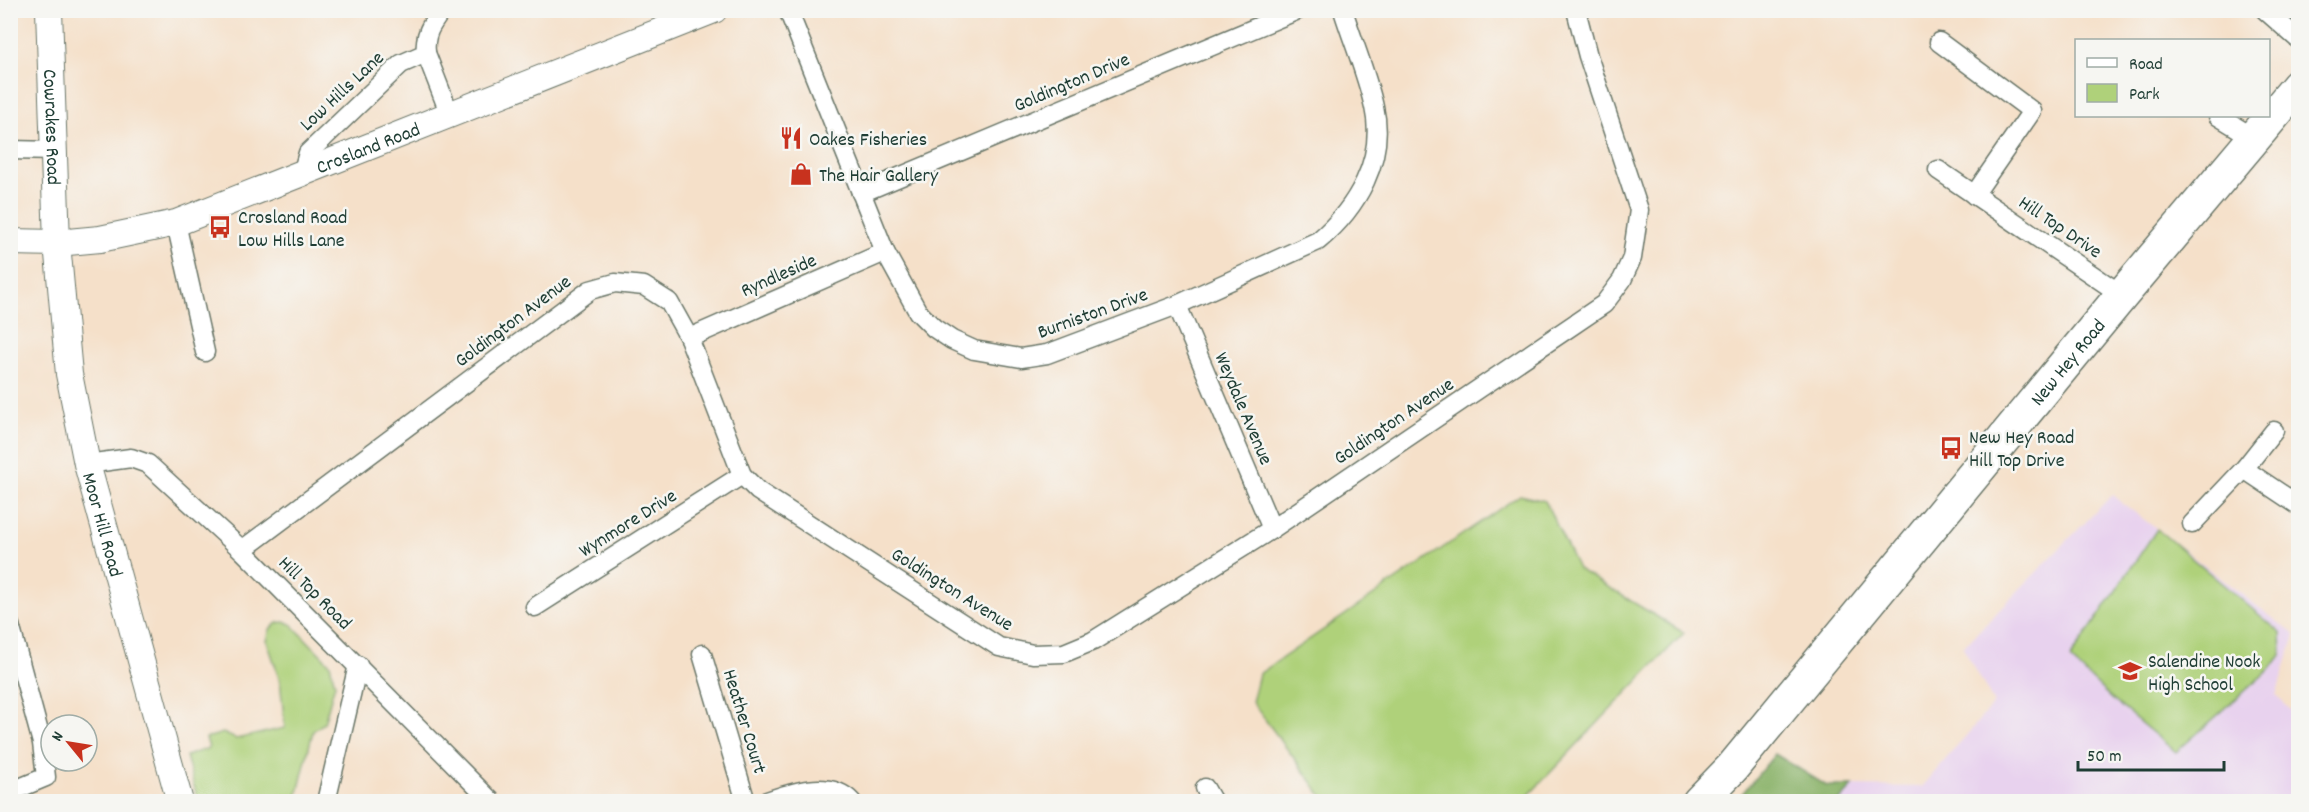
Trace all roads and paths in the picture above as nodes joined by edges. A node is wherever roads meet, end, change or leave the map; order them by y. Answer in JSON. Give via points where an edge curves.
{"nodes":[{"id":1,"x":49,"y":10,"type":"edge"},
{"id":2,"x":442,"y":10,"type":"edge"},
{"id":3,"x":714,"y":10,"type":"edge"},
{"id":4,"x":788,"y":10,"type":"edge"},
{"id":5,"x":1298,"y":10,"type":"edge"},
{"id":6,"x":1343,"y":10,"type":"edge"},
{"id":7,"x":1576,"y":10,"type":"edge"},
{"id":8,"x":2265,"y":10,"type":"edge"},
{"id":9,"x":2298,"y":39,"type":"edge"},
{"id":10,"x":1940,"y":42,"type":"dead end"},
{"id":11,"x":426,"y":52,"type":"junction"},
{"id":12,"x":2298,"y":86,"type":"edge"},
{"id":13,"x":450,"y":115,"type":"junction"},
{"id":14,"x":2220,"y":117,"type":"edge"},
{"id":15,"x":2254,"y":138,"type":"junction"},
{"id":16,"x":10,"y":150,"type":"edge"},
{"id":17,"x":55,"y":151,"type":"junction"},
{"id":18,"x":1938,"y":170,"type":"dead end"},
{"id":19,"x":302,"y":174,"type":"junction"},
{"id":20,"x":861,"y":193,"type":"junction"},
{"id":21,"x":1974,"y":195,"type":"junction"},
{"id":22,"x":176,"y":223,"type":"junction"},
{"id":23,"x":10,"y":242,"type":"edge"},
{"id":24,"x":57,"y":243,"type":"junction"},
{"id":25,"x":885,"y":252,"type":"junction"},
{"id":26,"x":2122,"y":295,"type":"junction"},
{"id":27,"x":1177,"y":305,"type":"junction"},
{"id":28,"x":689,"y":338,"type":"junction"},
{"id":29,"x":205,"y":352,"type":"dead end"},
{"id":30,"x":2274,"y":431,"type":"dead end"},
{"id":31,"x":87,"y":464,"type":"junction"},
{"id":32,"x":2244,"y":469,"type":"junction"},
{"id":33,"x":742,"y":475,"type":"junction"},
{"id":34,"x":2298,"y":505,"type":"edge"},
{"id":35,"x":2192,"y":524,"type":"dead end"},
{"id":36,"x":1272,"y":529,"type":"junction"},
{"id":37,"x":242,"y":550,"type":"junction"},
{"id":38,"x":535,"y":607,"type":"dead end"},
{"id":39,"x":10,"y":625,"type":"edge"},
{"id":40,"x":702,"y":654,"type":"dead end"},
{"id":41,"x":358,"y":665,"type":"junction"},
{"id":42,"x":10,"y":792,"type":"edge"},
{"id":43,"x":180,"y":801,"type":"edge"},
{"id":44,"x":326,"y":801,"type":"edge"},
{"id":45,"x":492,"y":801,"type":"edge"},
{"id":46,"x":746,"y":801,"type":"edge"},
{"id":47,"x":764,"y":801,"type":"edge"},
{"id":48,"x":852,"y":801,"type":"edge"},
{"id":49,"x":1699,"y":801,"type":"edge"}],
"edges":[{"from":1,"to":17,"type":"street","name":"Cowrakes Road"},
{"from":2,"to":11,"type":"street","via":[[424,39]]},
{"from":3,"to":13,"type":"street","name":"Crosland Road"},
{"from":4,"to":20,"type":"street","name":"Burniston Drive"},
{"from":5,"to":20,"type":"street","name":"Goldington Drive"},
{"from":6,"to":27,"type":"street","name":"Burniston Drive","via":[[1374,108],[1375,152],[1367,180],[1335,227],[1318,241]]},
{"from":7,"to":36,"type":"street","name":"Goldington Avenue","via":[[1639,210],[1632,258],[1622,280],[1604,304]]},
{"from":8,"to":9,"type":"street"},
{"from":10,"to":21,"type":"street","via":[[2032,111]]},
{"from":11,"to":13,"type":"street"},
{"from":11,"to":19,"type":"street","name":"Low Hills Lane","via":[[401,64],[308,153]]},
{"from":12,"to":15,"type":"highway","name":"New Hey Road"},
{"from":13,"to":19,"type":"street","name":"Crosland Road"},
{"from":14,"to":15,"type":"street"},
{"from":15,"to":26,"type":"highway","name":"New Hey Road"},
{"from":16,"to":17,"type":"street"},
{"from":17,"to":24,"type":"street","name":"Cowrakes Road"},
{"from":18,"to":21,"type":"street","name":"Hill Top Drive"},
{"from":19,"to":22,"type":"street","name":"Crosland Road"},
{"from":20,"to":25,"type":"street","name":"Burniston Drive"},
{"from":21,"to":26,"type":"street","name":"Hill Top Drive"},
{"from":22,"to":24,"type":"street","name":"Crosland Road","via":[[100,240]]},
{"from":22,"to":29,"type":"street"},
{"from":23,"to":24,"type":"street","name":"Crosland Road"},
{"from":24,"to":31,"type":"street","name":"Moor Hill Road","via":[[69,374]]},
{"from":25,"to":27,"type":"street","name":"Burniston Drive","via":[[918,312],[934,328],[974,350],[994,354],[1021,358],[1047,354]]},
{"from":25,"to":28,"type":"street","name":"Ryndleside"},
{"from":26,"to":49,"type":"highway","name":"New Hey Road","via":[[1739,759]]},
{"from":27,"to":36,"type":"street","name":"Weydale Avenue"},
{"from":28,"to":33,"type":"street","name":"Goldington Avenue"},
{"from":28,"to":37,"type":"street","name":"Goldington Avenue","via":[[669,302],[644,286],[615,282],[590,290]]},
{"from":30,"to":32,"type":"street"},
{"from":31,"to":37,"type":"street","name":"Hill Top Road","via":[[131,458],[148,464]]},
{"from":31,"to":43,"type":"street","name":"Moor Hill Road"},
{"from":32,"to":34,"type":"street"},
{"from":32,"to":35,"type":"street"},
{"from":33,"to":36,"type":"street","name":"Goldington Avenue","via":[[758,491],[999,647],[1033,654],[1064,653],[1093,641]]},
{"from":33,"to":38,"type":"street","name":"Wynmore Drive"},
{"from":37,"to":41,"type":"street","name":"Hill Top Road"},
{"from":39,"to":42,"type":"street","via":[[42,743],[46,777]]},
{"from":40,"to":46,"type":"street","name":"Heather Court"},
{"from":41,"to":44,"type":"street"},
{"from":41,"to":45,"type":"street","name":"Hill Top Road"},
{"from":47,"to":48,"type":"street","via":[[809,789],[830,791]]}]}
